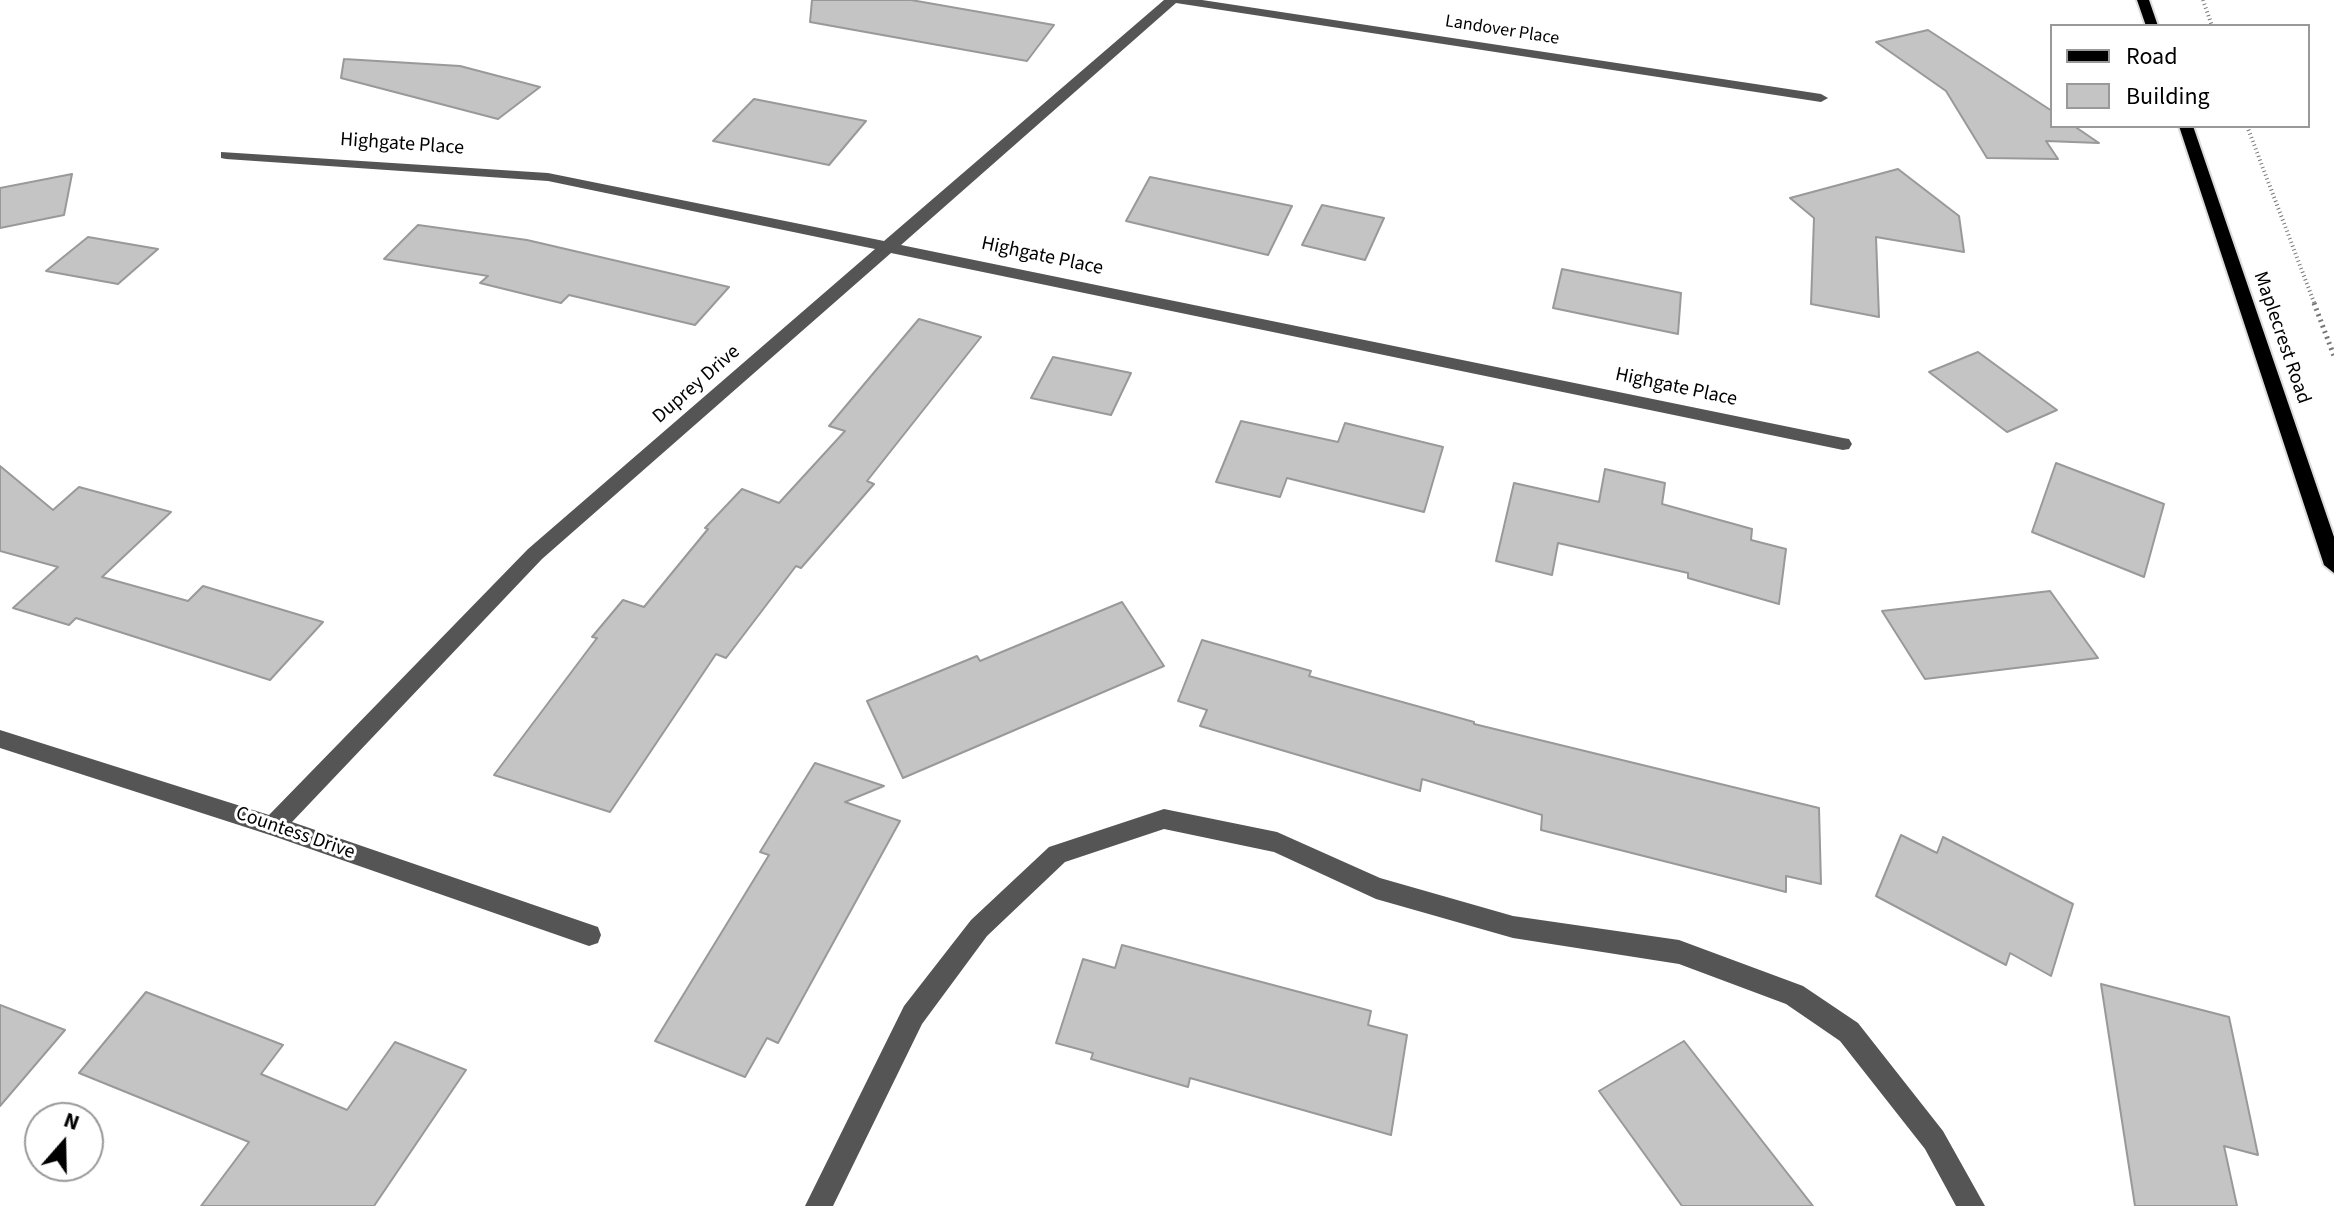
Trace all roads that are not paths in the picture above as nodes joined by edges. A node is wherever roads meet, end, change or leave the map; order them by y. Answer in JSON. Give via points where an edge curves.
{"nodes":[{"id":1,"x":1175,"y":0,"type":"edge"},
{"id":2,"x":2143,"y":0,"type":"edge"},
{"id":3,"x":2151,"y":24,"type":"edge"},
{"id":4,"x":1821,"y":98,"type":"dead end"},
{"id":5,"x":2187,"y":128,"type":"edge"},
{"id":6,"x":226,"y":155,"type":"dead end"},
{"id":7,"x":889,"y":248,"type":"junction"},
{"id":8,"x":1843,"y":444,"type":"dead end"},
{"id":9,"x":2334,"y":565,"type":"edge"},
{"id":10,"x":0,"y":739,"type":"edge"},
{"id":11,"x":273,"y":826,"type":"junction"},
{"id":12,"x":589,"y":935,"type":"dead end"},
{"id":13,"x":819,"y":1206,"type":"edge"},
{"id":14,"x":1971,"y":1206,"type":"edge"}],
"edges":[{"from":1,"to":4,"type":"street","name":"Landover Place"},
{"from":1,"to":7,"type":"street","name":"Duprey Drive"},
{"from":2,"to":3,"type":"main road"},
{"from":5,"to":9,"type":"main road","name":"Maplecrest Road"},
{"from":6,"to":7,"type":"street","name":"Highgate Place","via":[[548,177]]},
{"from":7,"to":8,"type":"street","name":"Highgate Place"},
{"from":7,"to":11,"type":"street","name":"Duprey Drive","via":[[535,554]]},
{"from":10,"to":11,"type":"street","name":"Countess Drive"},
{"from":11,"to":12,"type":"street","name":"Countess Drive"},
{"from":13,"to":14,"type":"street","via":[[913,1015],[979,928],[1057,854],[1164,819],[1277,842],[1376,888],[1513,927],[1679,952],[1794,995],[1849,1032],[1934,1140]]}]}
